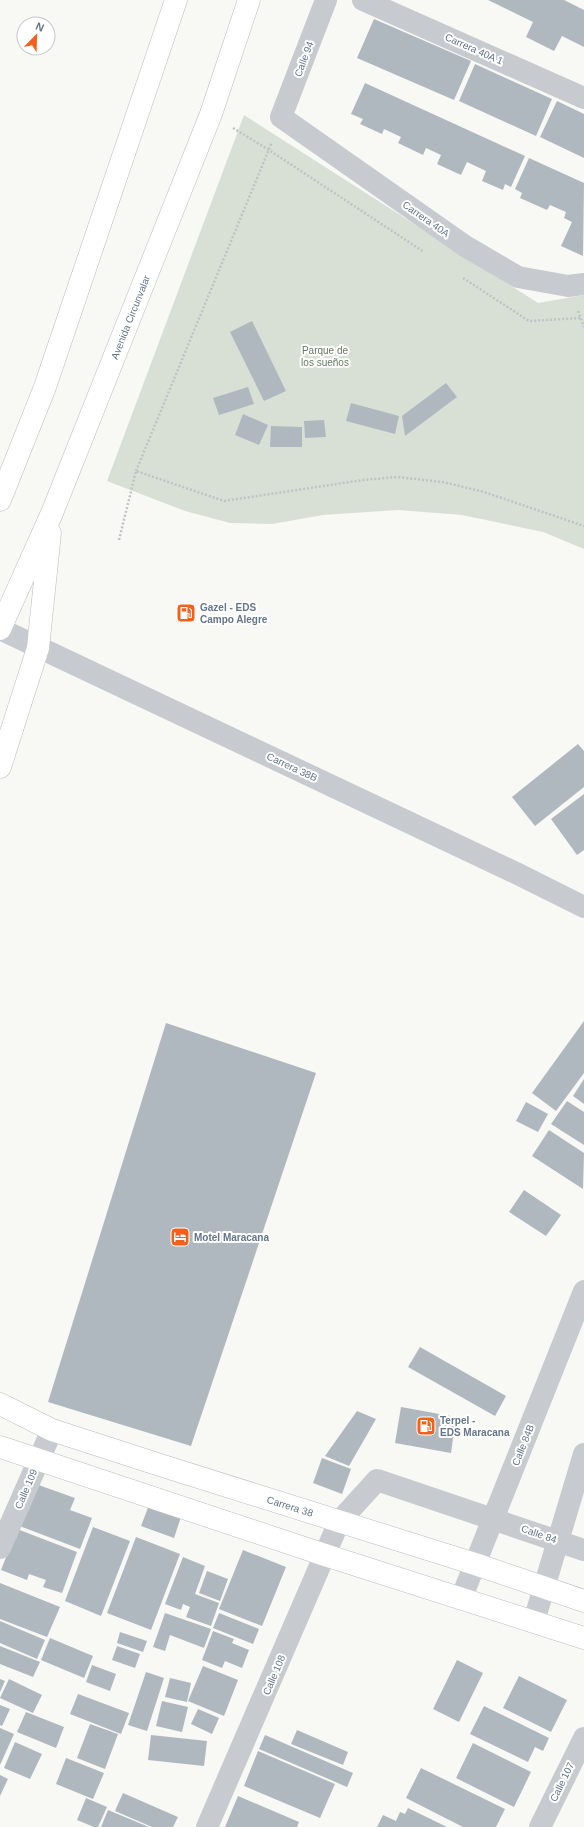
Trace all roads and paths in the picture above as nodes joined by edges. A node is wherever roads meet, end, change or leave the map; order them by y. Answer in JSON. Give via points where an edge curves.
{"nodes":[{"id":1,"x":176,"y":0,"type":"edge"},
{"id":2,"x":249,"y":0,"type":"edge"},
{"id":3,"x":326,"y":0,"type":"edge"},
{"id":4,"x":363,"y":0,"type":"edge"},
{"id":5,"x":584,"y":98,"type":"edge"},
{"id":6,"x":282,"y":117,"type":"junction"},
{"id":7,"x":584,"y":284,"type":"edge"},
{"id":8,"x":136,"y":471,"type":"junction"},
{"id":9,"x":0,"y":500,"type":"edge"},
{"id":10,"x":52,"y":514,"type":"junction"},
{"id":11,"x":584,"y":526,"type":"edge"},
{"id":12,"x":119,"y":540,"type":"dead end"},
{"id":13,"x":0,"y":629,"type":"edge"},
{"id":14,"x":38,"y":648,"type":"junction"},
{"id":15,"x":0,"y":767,"type":"edge"},
{"id":16,"x":584,"y":908,"type":"edge"},
{"id":17,"x":584,"y":1291,"type":"edge"},
{"id":18,"x":0,"y":1404,"type":"edge"},
{"id":19,"x":52,"y":1430,"type":"junction"},
{"id":20,"x":0,"y":1447,"type":"edge"},
{"id":21,"x":584,"y":1454,"type":"edge"},
{"id":22,"x":38,"y":1460,"type":"junction"},
{"id":23,"x":493,"y":1519,"type":"junction"},
{"id":24,"x":339,"y":1522,"type":"junction"},
{"id":25,"x":558,"y":1541,"type":"junction"},
{"id":26,"x":0,"y":1548,"type":"edge"},
{"id":27,"x":584,"y":1550,"type":"edge"},
{"id":28,"x":325,"y":1555,"type":"junction"},
{"id":29,"x":475,"y":1564,"type":"junction"},
{"id":30,"x":544,"y":1587,"type":"junction"},
{"id":31,"x":461,"y":1598,"type":"junction"},
{"id":32,"x":584,"y":1601,"type":"edge"},
{"id":33,"x":534,"y":1621,"type":"junction"},
{"id":34,"x":584,"y":1638,"type":"edge"},
{"id":35,"x":584,"y":1738,"type":"edge"},
{"id":36,"x":207,"y":1827,"type":"edge"},
{"id":37,"x":540,"y":1827,"type":"edge"}],
"edges":[{"from":1,"to":9,"type":"main road","via":[[44,387]]},
{"from":2,"to":10,"type":"main road","name":"Avenida Circunvalar","via":[[211,114]]},
{"from":3,"to":6,"type":"street","name":"Calle 94"},
{"from":4,"to":5,"type":"street","name":"Carrera 40A 1"},
{"from":6,"to":7,"type":"street","name":"Carrera 40A","via":[[465,246],[518,277],[568,286]]},
{"from":6,"to":8,"type":"path"},
{"from":8,"to":11,"type":"path","via":[[224,501],[397,477],[443,482],[484,492]]},
{"from":8,"to":12,"type":"path"},
{"from":10,"to":13,"type":"main road","name":"Avenida Circunvalar"},
{"from":10,"to":14,"type":"main road"},
{"from":13,"to":14,"type":"street","name":"Carrera 38B"},
{"from":14,"to":15,"type":"main road"},
{"from":14,"to":16,"type":"street","name":"Carrera 38B","via":[[518,874]]},
{"from":17,"to":23,"type":"street","name":"Calle 84B"},
{"from":18,"to":19,"type":"main road","name":"Carrera 38"},
{"from":19,"to":22,"type":"street","name":"Calle 109"},
{"from":19,"to":24,"type":"main road","name":"Carrera 38"},
{"from":20,"to":22,"type":"main road"},
{"from":21,"to":25,"type":"street"},
{"from":22,"to":26,"type":"street","name":"Calle 109"},
{"from":22,"to":28,"type":"main road"},
{"from":23,"to":24,"type":"street","name":"Calle 84","via":[[377,1480]]},
{"from":23,"to":25,"type":"street","name":"Calle 84"},
{"from":23,"to":29,"type":"street","name":"Calle 84B"},
{"from":24,"to":28,"type":"street","name":"Calle 108"},
{"from":24,"to":29,"type":"main road","name":"Carrera 38"},
{"from":25,"to":27,"type":"street","name":"Calle 84"},
{"from":25,"to":30,"type":"street"},
{"from":28,"to":31,"type":"main road"},
{"from":28,"to":36,"type":"street","name":"Calle 108"},
{"from":29,"to":30,"type":"main road","name":"Carrera 38"},
{"from":29,"to":31,"type":"street","name":"Calle 84B"},
{"from":30,"to":32,"type":"main road","name":"Carrera 38"},
{"from":30,"to":33,"type":"street"},
{"from":31,"to":33,"type":"main road"},
{"from":33,"to":34,"type":"main road"},
{"from":35,"to":37,"type":"street","name":"Calle 107"}]}
